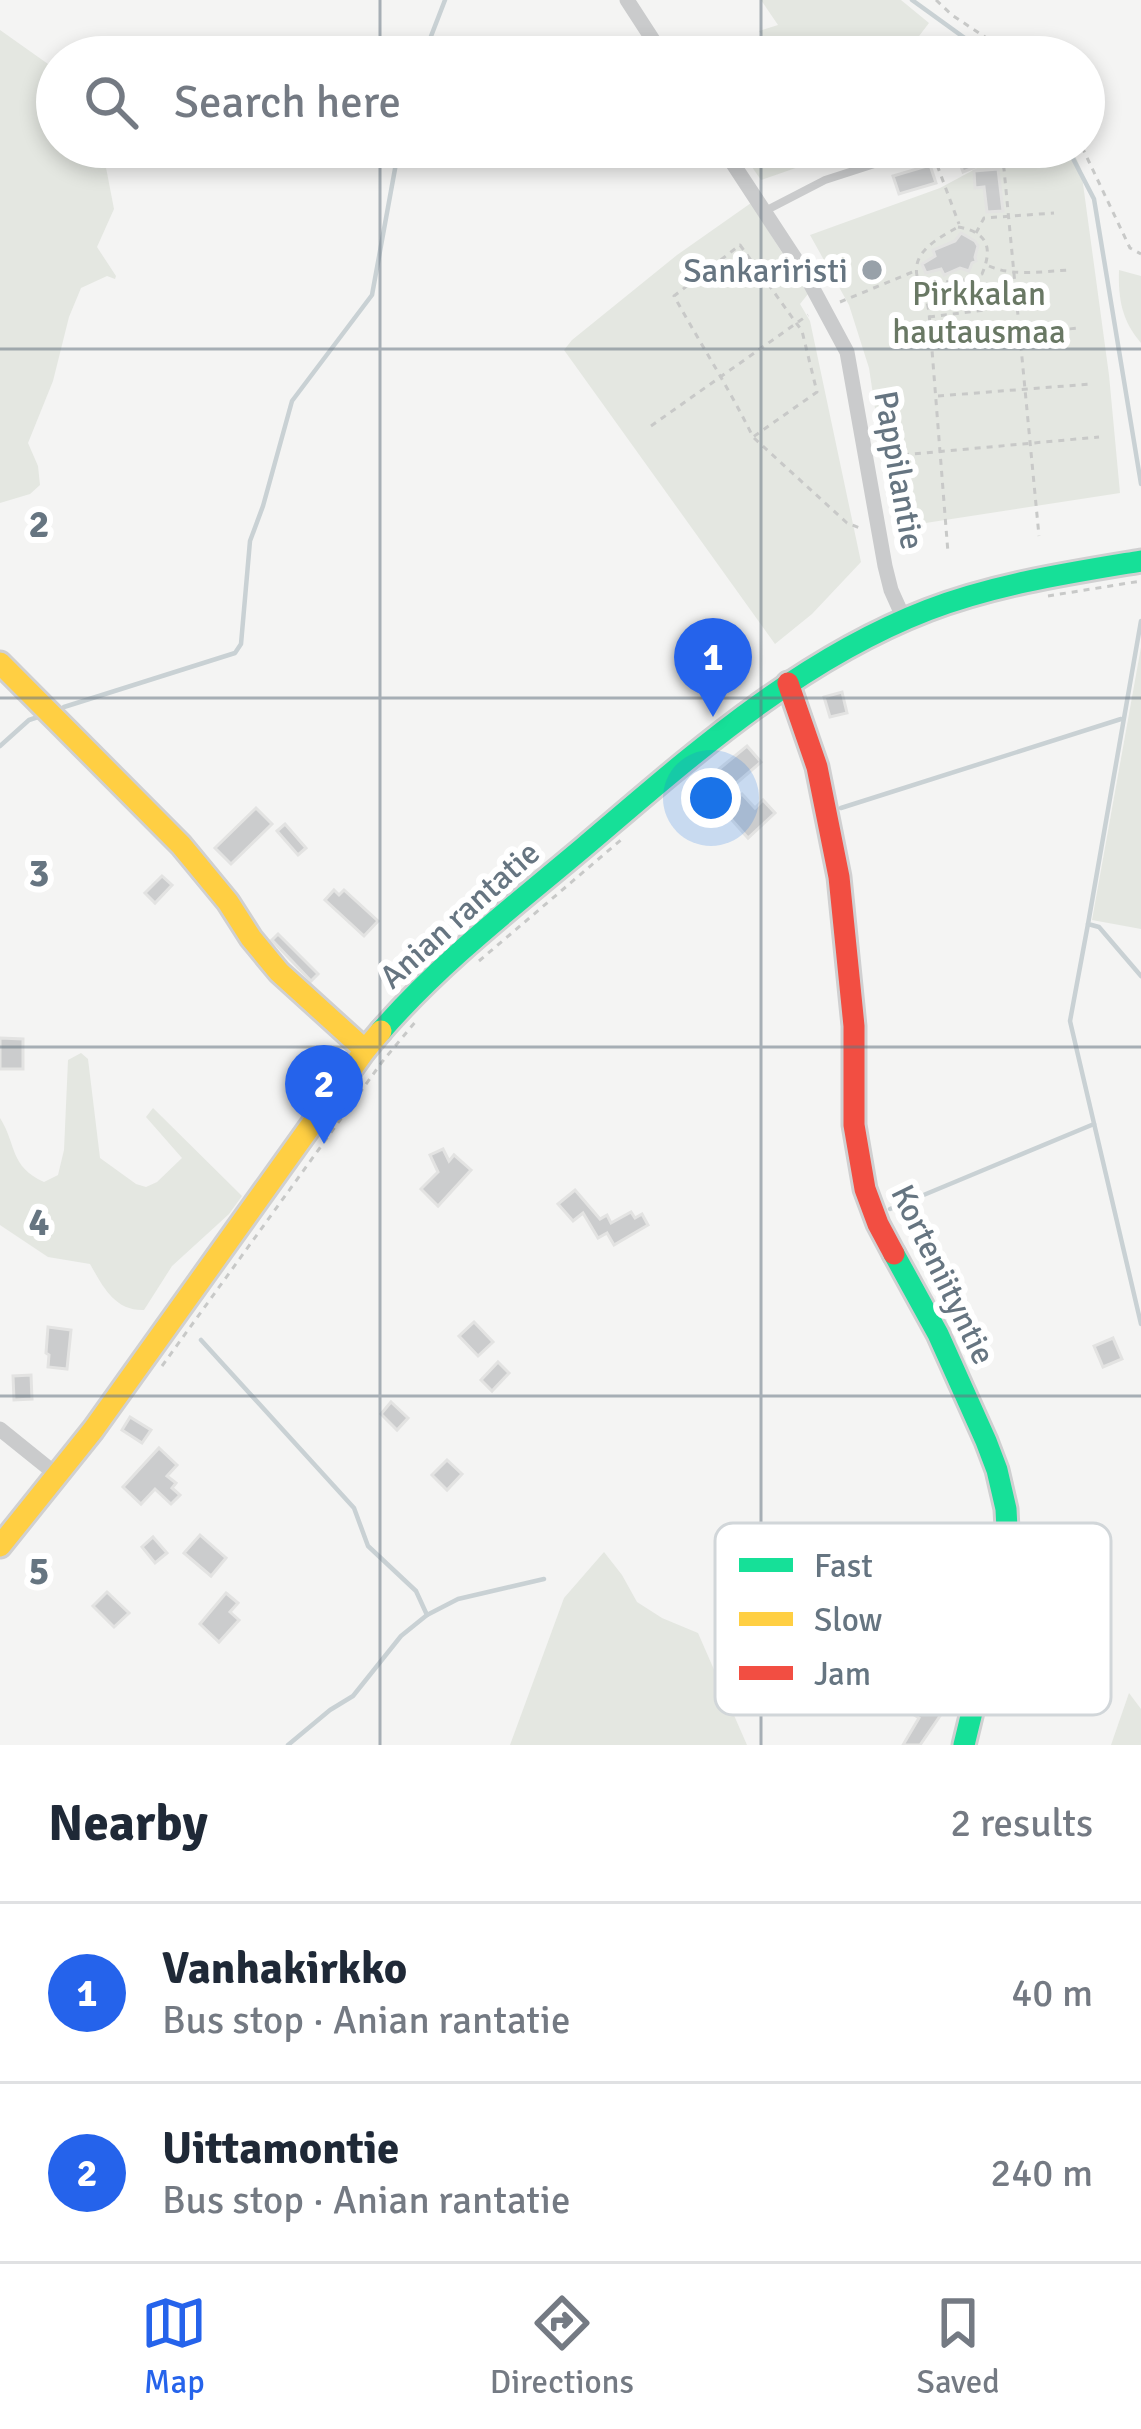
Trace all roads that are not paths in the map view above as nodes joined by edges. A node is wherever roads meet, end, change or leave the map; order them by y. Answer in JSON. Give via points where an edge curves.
{"nodes":[{"id":1,"x":627,"y":0,"type":"edge"},
{"id":2,"x":650,"y":36,"type":"edge"},
{"id":3,"x":736,"y":168,"type":"edge"},
{"id":4,"x":863,"y":168,"type":"edge"},
{"id":5,"x":764,"y":212,"type":"junction"},
{"id":6,"x":1141,"y":562,"type":"edge"},
{"id":7,"x":904,"y":620,"type":"junction"},
{"id":8,"x":0,"y":663,"type":"edge"},
{"id":9,"x":788,"y":683,"type":"junction"},
{"id":10,"x":365,"y":1050,"type":"junction"},
{"id":11,"x":0,"y":1429,"type":"edge"},
{"id":12,"x":57,"y":1475,"type":"junction"},
{"id":13,"x":1007,"y":1523,"type":"edge"},
{"id":14,"x":0,"y":1546,"type":"edge"},
{"id":15,"x":971,"y":1715,"type":"edge"},
{"id":16,"x":964,"y":1745,"type":"edge"}],
"edges":[{"from":1,"to":2,"type":"street"},
{"from":3,"to":5,"type":"street","name":"Pappilantie"},
{"from":4,"to":5,"type":"lane"},
{"from":5,"to":7,"type":"street","name":"Pappilantie","via":[[851,364],[891,590]]},
{"from":6,"to":7,"type":"street","name":"Anian rantatie","via":[[1015,584]]},
{"from":7,"to":9,"type":"street","name":"Anian rantatie"},
{"from":8,"to":10,"type":"street","via":[[181,845],[279,972]]},
{"from":9,"to":10,"type":"street","name":"Anian rantatie","via":[[501,917]]},
{"from":9,"to":13,"type":"street","name":"Korteniityntie","via":[[817,767],[839,877],[865,1189],[986,1441]]},
{"from":10,"to":12,"type":"street","name":"Anian rantatie"},
{"from":11,"to":12,"type":"street"},
{"from":12,"to":14,"type":"street","name":"Anian rantatie"},
{"from":15,"to":16,"type":"street","name":"Korteniityntie"}]}
